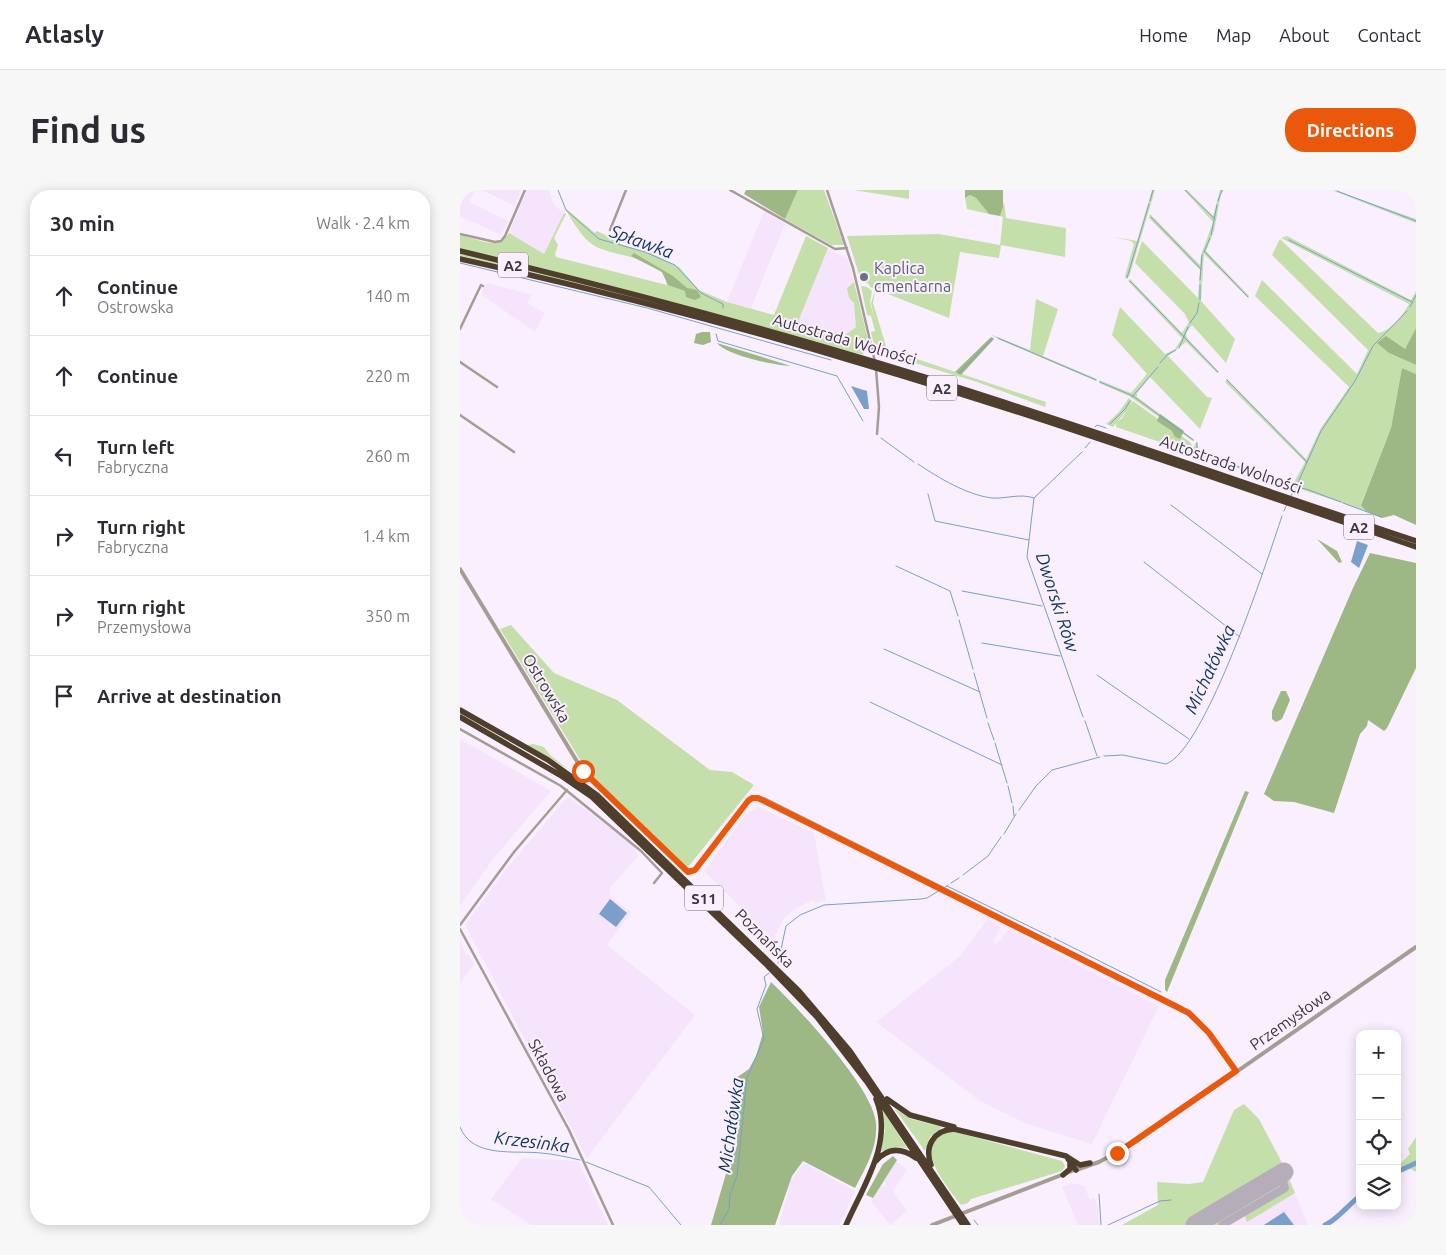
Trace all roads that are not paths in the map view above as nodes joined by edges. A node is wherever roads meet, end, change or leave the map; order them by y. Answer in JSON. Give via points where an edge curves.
{"nodes":[{"id":1,"x":525,"y":190,"type":"edge"},
{"id":2,"x":626,"y":190,"type":"edge"},
{"id":3,"x":730,"y":190,"type":"edge"},
{"id":4,"x":826,"y":190,"type":"edge"},
{"id":5,"x":610,"y":230,"type":"dead end"},
{"id":6,"x":460,"y":234,"type":"edge"},
{"id":7,"x":847,"y":248,"type":"junction"},
{"id":8,"x":460,"y":251,"type":"edge"},
{"id":9,"x":460,"y":259,"type":"edge"},
{"id":10,"x":483,"y":286,"type":"dead end"},
{"id":11,"x":460,"y":329,"type":"edge"},
{"id":12,"x":460,"y":362,"type":"edge"},
{"id":13,"x":497,"y":387,"type":"dead end"},
{"id":14,"x":460,"y":415,"type":"edge"},
{"id":15,"x":877,"y":434,"type":"dead end"},
{"id":16,"x":514,"y":452,"type":"dead end"},
{"id":17,"x":1285,"y":499,"type":"junction"},
{"id":18,"x":1303,"y":506,"type":"junction"},
{"id":19,"x":1416,"y":541,"type":"edge"},
{"id":20,"x":1416,"y":546,"type":"edge"},
{"id":21,"x":460,"y":569,"type":"edge"},
{"id":22,"x":460,"y":710,"type":"edge"},
{"id":23,"x":460,"y":717,"type":"edge"},
{"id":24,"x":460,"y":729,"type":"edge"},
{"id":25,"x":510,"y":739,"type":"junction"},
{"id":26,"x":524,"y":742,"type":"dead end"},
{"id":27,"x":570,"y":769,"type":"dead end"},
{"id":28,"x":578,"y":780,"type":"junction"},
{"id":29,"x":567,"y":790,"type":"junction"},
{"id":30,"x":654,"y":883,"type":"dead end"},
{"id":31,"x":460,"y":925,"type":"edge"},
{"id":32,"x":460,"y":929,"type":"edge"},
{"id":33,"x":1416,"y":947,"type":"edge"},
{"id":34,"x":1236,"y":1071,"type":"junction"},
{"id":35,"x":869,"y":1081,"type":"junction"},
{"id":36,"x":964,"y":1131,"type":"junction"},
{"id":37,"x":1104,"y":1160,"type":"junction"},
{"id":38,"x":1073,"y":1162,"type":"junction"},
{"id":39,"x":1090,"y":1163,"type":"junction"},
{"id":40,"x":874,"y":1164,"type":"junction"},
{"id":41,"x":923,"y":1165,"type":"junction"},
{"id":42,"x":1076,"y":1170,"type":"junction"},
{"id":43,"x":1063,"y":1175,"type":"junction"},
{"id":44,"x":938,"y":1180,"type":"junction"},
{"id":45,"x":613,"y":1225,"type":"edge"},
{"id":46,"x":846,"y":1225,"type":"edge"},
{"id":47,"x":932,"y":1225,"type":"edge"},
{"id":48,"x":963,"y":1225,"type":"edge"},
{"id":49,"x":968,"y":1225,"type":"edge"}],
"edges":[{"from":1,"to":6,"type":"street","via":[[501,241]]},
{"from":2,"to":5,"type":"street"},
{"from":3,"to":7,"type":"street","via":[[835,249]]},
{"from":4,"to":7,"type":"street"},
{"from":7,"to":15,"type":"street","via":[[873,351],[877,379]]},
{"from":8,"to":17,"type":"highway","name":"Autostrada Wolności","number":"A2","via":[[704,313],[868,360],[1056,420]]},
{"from":9,"to":17,"type":"highway","name":"Autostrada Wolności","number":"A2","via":[[592,289],[847,359]]},
{"from":10,"to":11,"type":"street"},
{"from":12,"to":13,"type":"street"},
{"from":14,"to":16,"type":"street"},
{"from":17,"to":18,"type":"highway","name":"Autostrada Wolności","number":"A2"},
{"from":18,"to":19,"type":"highway","name":"Autostrada Wolności","number":"A2"},
{"from":18,"to":20,"type":"highway","name":"Autostrada Wolności","number":"A2"},
{"from":21,"to":34,"type":"street","name":"Ostrowska","via":[[581,768],[687,871],[694,871],[748,801],[755,797],[764,799],[1180,1007],[1205,1028]]},
{"from":22,"to":25,"type":"highway","name":"Poznańska","number":"S11"},
{"from":23,"to":35,"type":"highway","name":"Poznańska","number":"S11","via":[[575,784],[608,811],[794,993]]},
{"from":24,"to":29,"type":"street"},
{"from":25,"to":26,"type":"highway"},
{"from":25,"to":28,"type":"highway","name":"Poznańska","number":"S11"},
{"from":27,"to":28,"type":"highway"},
{"from":28,"to":35,"type":"highway","name":"Poznańska","number":"S11","via":[[637,832],[799,991],[836,1034]]},
{"from":29,"to":30,"type":"street","via":[[660,869],[662,874]]},
{"from":29,"to":31,"type":"street","via":[[514,852]]},
{"from":32,"to":45,"type":"street","name":"Składowa","via":[[571,1136]]},
{"from":33,"to":34,"type":"street","name":"Przemysłowa"},
{"from":34,"to":37,"type":"street","name":"Przemysłowa"},
{"from":35,"to":36,"type":"highway","via":[[904,1112]]},
{"from":35,"to":40,"type":"highway","via":[[882,1124]]},
{"from":35,"to":41,"type":"highway","name":"Poznańska","number":"S11"},
{"from":35,"to":44,"type":"highway","name":"Poznańska","number":"S11"},
{"from":36,"to":38,"type":"highway"},
{"from":36,"to":44,"type":"highway","via":[[944,1131],[930,1143],[929,1159]]},
{"from":37,"to":39,"type":"street","name":"Przemysłowa"},
{"from":37,"to":42,"type":"street","name":"Przemysłowa"},
{"from":38,"to":39,"type":"highway"},
{"from":38,"to":42,"type":"highway"},
{"from":38,"to":43,"type":"highway"},
{"from":39,"to":42,"type":"street","name":"Przemysłowa"},
{"from":40,"to":41,"type":"highway","via":[[885,1152],[898,1150],[912,1155]]},
{"from":40,"to":46,"type":"highway"},
{"from":41,"to":48,"type":"highway","name":"Poznańska","number":"S11"},
{"from":42,"to":43,"type":"street","name":"Przemysłowa"},
{"from":43,"to":47,"type":"street","name":"Przemysłowa"},
{"from":44,"to":49,"type":"highway","name":"Poznańska","number":"S11"}]}
